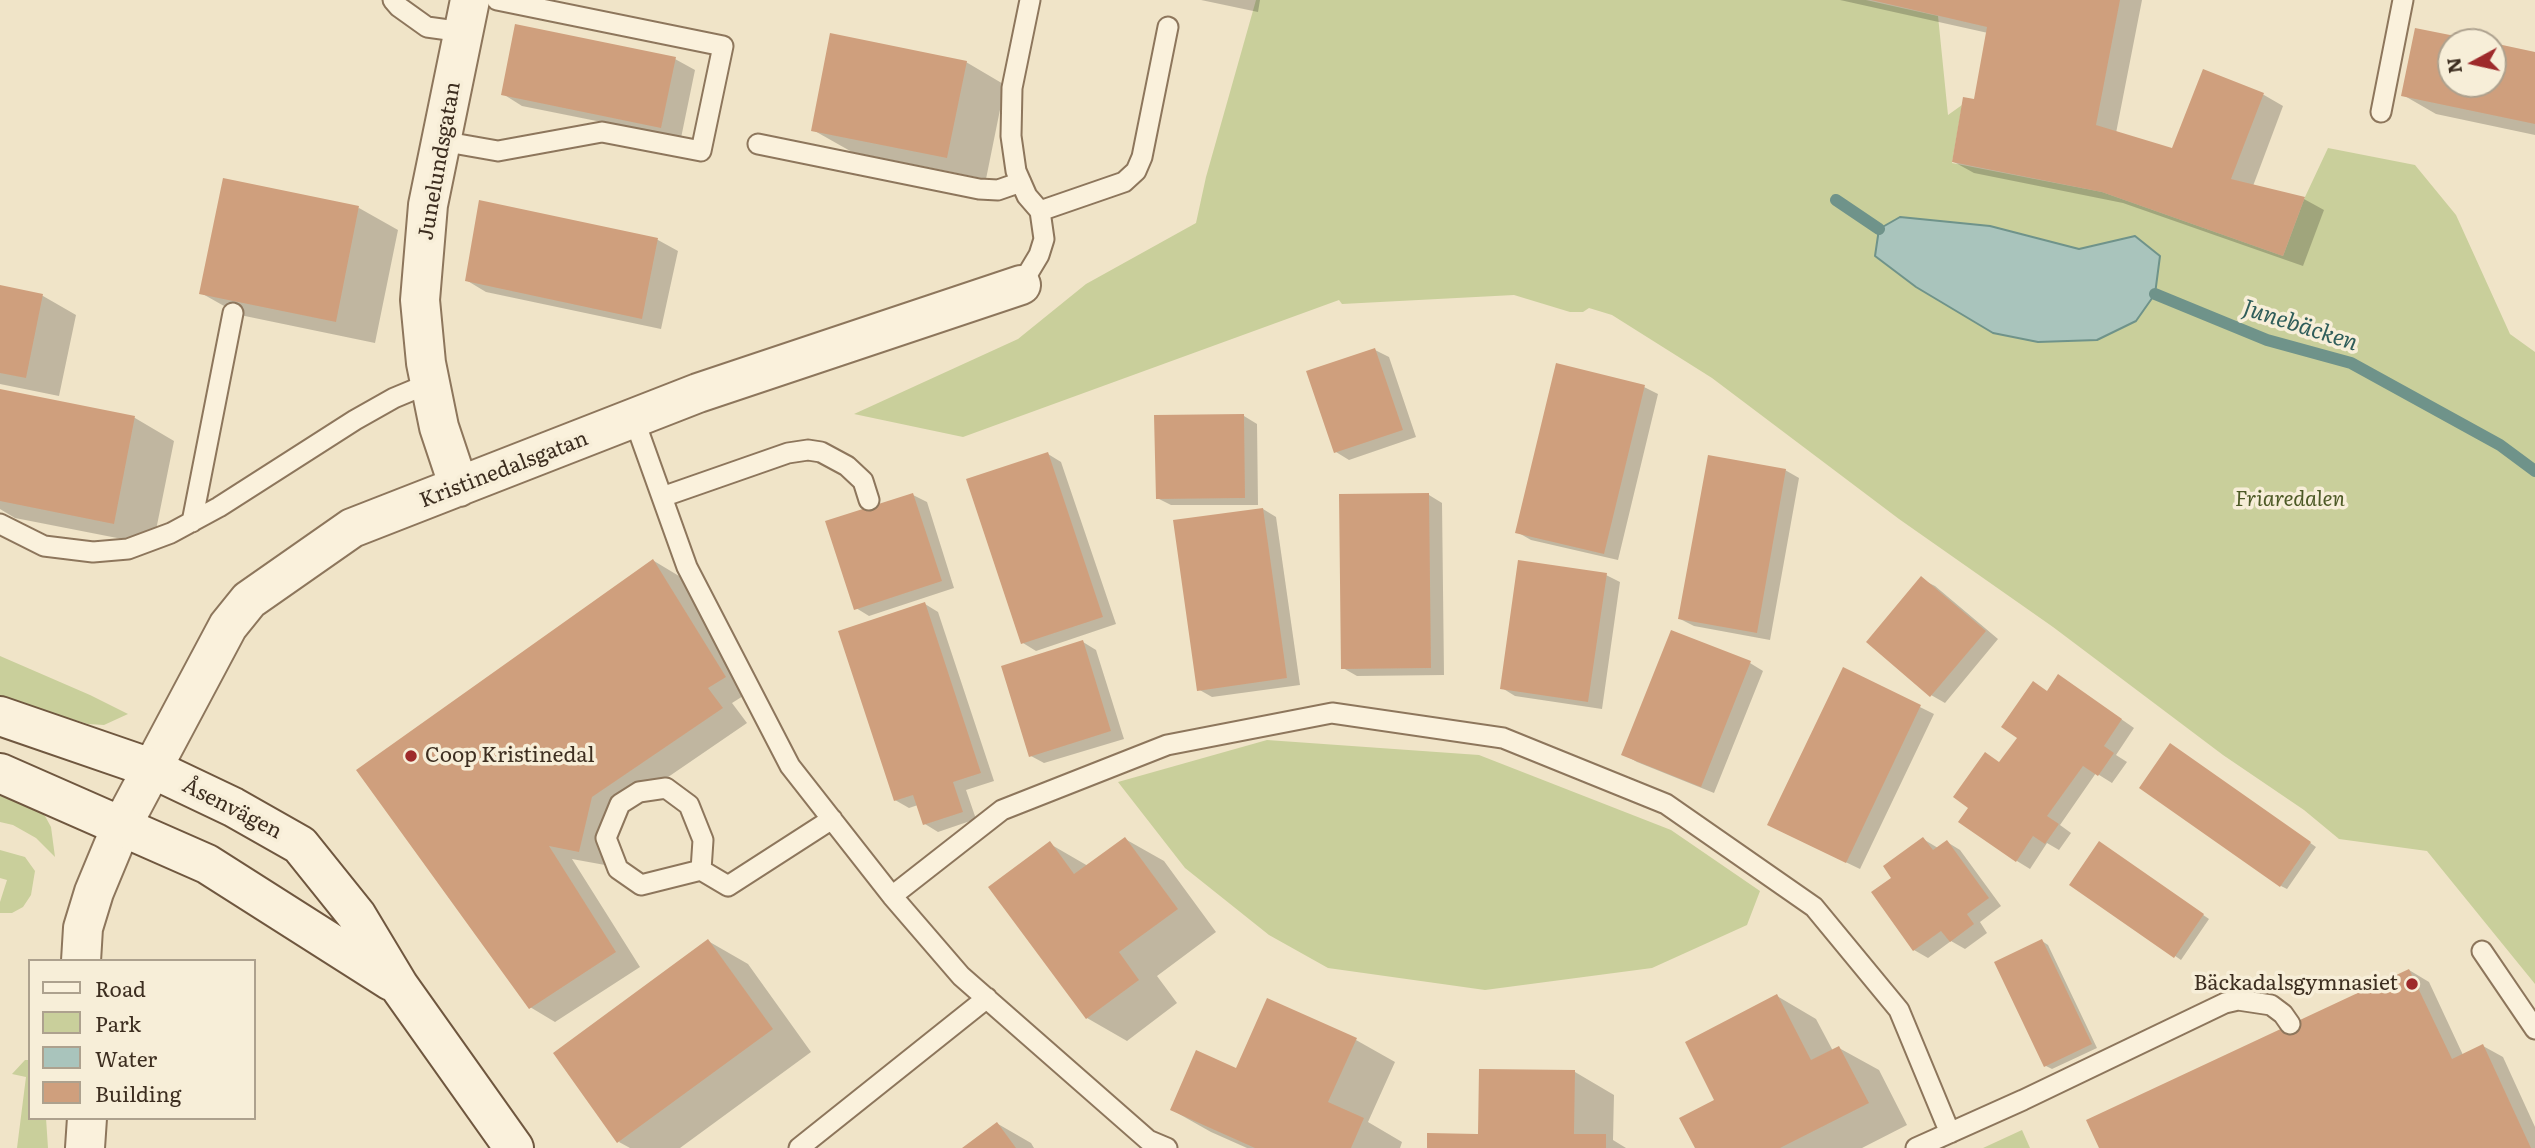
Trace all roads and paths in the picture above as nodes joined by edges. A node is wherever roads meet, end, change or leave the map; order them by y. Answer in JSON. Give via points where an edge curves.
{"nodes":[{"id":1,"x":393,"y":0,"type":"edge"},
{"id":2,"x":497,"y":0,"type":"edge"},
{"id":3,"x":1030,"y":0,"type":"edge"},
{"id":4,"x":2403,"y":0,"type":"edge"},
{"id":5,"x":467,"y":16,"type":"edge"},
{"id":6,"x":1168,"y":27,"type":"dead end"},
{"id":7,"x":2381,"y":112,"type":"dead end"},
{"id":8,"x":441,"y":141,"type":"junction"},
{"id":9,"x":758,"y":144,"type":"dead end"},
{"id":10,"x":1021,"y":182,"type":"junction"},
{"id":11,"x":1040,"y":211,"type":"junction"},
{"id":12,"x":1021,"y":285,"type":"joint"},
{"id":13,"x":233,"y":313,"type":"dead end"},
{"id":14,"x":430,"y":383,"type":"junction"},
{"id":15,"x":634,"y":419,"type":"junction"},
{"id":16,"x":459,"y":487,"type":"junction"},
{"id":17,"x":662,"y":497,"type":"junction"},
{"id":18,"x":869,"y":500,"type":"dead end"},
{"id":19,"x":192,"y":522,"type":"junction"},
{"id":20,"x":0,"y":524,"type":"edge"},
{"id":21,"x":0,"y":716,"type":"edge"},
{"id":22,"x":151,"y":768,"type":"junction"},
{"id":23,"x":0,"y":773,"type":"edge"},
{"id":24,"x":832,"y":819,"type":"junction"},
{"id":25,"x":121,"y":827,"type":"junction"},
{"id":26,"x":701,"y":870,"type":"junction"},
{"id":27,"x":892,"y":896,"type":"junction"},
{"id":28,"x":2482,"y":951,"type":"dead end"},
{"id":29,"x":81,"y":959,"type":"edge"},
{"id":30,"x":399,"y":986,"type":"junction"},
{"id":31,"x":987,"y":998,"type":"junction"},
{"id":32,"x":2290,"y":1024,"type":"dead end"},
{"id":33,"x":2535,"y":1029,"type":"edge"},
{"id":34,"x":87,"y":1120,"type":"edge"},
{"id":35,"x":1950,"y":1133,"type":"junction"},
{"id":36,"x":85,"y":1148,"type":"edge"},
{"id":37,"x":514,"y":1148,"type":"edge"},
{"id":38,"x":799,"y":1148,"type":"edge"},
{"id":39,"x":1167,"y":1148,"type":"edge"},
{"id":40,"x":1916,"y":1148,"type":"edge"}],
"edges":[{"from":1,"to":5,"type":"lane","via":[[427,27]]},
{"from":2,"to":8,"type":"lane","via":[[723,46],[701,151],[602,132],[498,151]]},
{"from":3,"to":10,"type":"lane","via":[[1012,88],[1012,136]]},
{"from":4,"to":7,"type":"lane"},
{"from":5,"to":8,"type":"street","name":"Junelundsgatan"},
{"from":6,"to":11,"type":"lane","via":[[1136,171],[1124,182]]},
{"from":8,"to":14,"type":"street","name":"Junelundsgatan","via":[[428,205],[420,300]]},
{"from":9,"to":10,"type":"lane","via":[[979,189],[998,190]]},
{"from":10,"to":11,"type":"lane"},
{"from":11,"to":12,"type":"lane","via":[[1044,239]]},
{"from":12,"to":15,"type":"street","name":"Kristinedalsgatan","via":[[698,393]]},
{"from":13,"to":19,"type":"lane"},
{"from":14,"to":16,"type":"street","name":"Junelundsgatan"},
{"from":14,"to":19,"type":"lane","via":[[355,420]]},
{"from":15,"to":16,"type":"street","name":"Kristinedalsgatan"},
{"from":15,"to":17,"type":"lane"},
{"from":16,"to":22,"type":"street","name":"Kristinedalsgatan","via":[[352,528],[249,600],[228,626]]},
{"from":17,"to":18,"type":"lane","via":[[808,450],[846,466],[863,481]]},
{"from":17,"to":24,"type":"lane","via":[[687,568],[783,753]]},
{"from":19,"to":20,"type":"lane","via":[[128,549],[93,552],[44,546]]},
{"from":21,"to":22,"type":"street","name":"Åsenvägen"},
{"from":22,"to":25,"type":"street","name":"Kristinedalsgatan"},
{"from":22,"to":30,"type":"street","name":"Åsenvägen","via":[[300,845],[357,916]]},
{"from":23,"to":25,"type":"street","name":"Åsenvägen"},
{"from":24,"to":26,"type":"lane","via":[[728,886]]},
{"from":24,"to":27,"type":"lane"},
{"from":25,"to":29,"type":"street","name":"Kristinedalsgatan","via":[[83,928]]},
{"from":25,"to":30,"type":"street","name":"Åsenvägen","via":[[207,864]]},
{"from":26,"to":26,"type":"lane","via":[[641,885],[618,869],[606,838],[620,804],[639,792],[666,788],[689,804],[703,840]]},
{"from":27,"to":31,"type":"lane","via":[[961,976]]},
{"from":27,"to":35,"type":"lane","via":[[1002,810],[1167,745],[1332,713],[1503,738],[1665,804],[1814,907],[1899,1010]]},
{"from":28,"to":33,"type":"lane"},
{"from":30,"to":37,"type":"street","name":"Åsenvägen"},
{"from":31,"to":38,"type":"lane"},
{"from":31,"to":39,"type":"lane","via":[[1148,1140]]},
{"from":32,"to":35,"type":"lane","via":[[2271,1005],[2238,1000],[2225,1003]]},
{"from":34,"to":36,"type":"street"},
{"from":35,"to":40,"type":"lane"}]}
